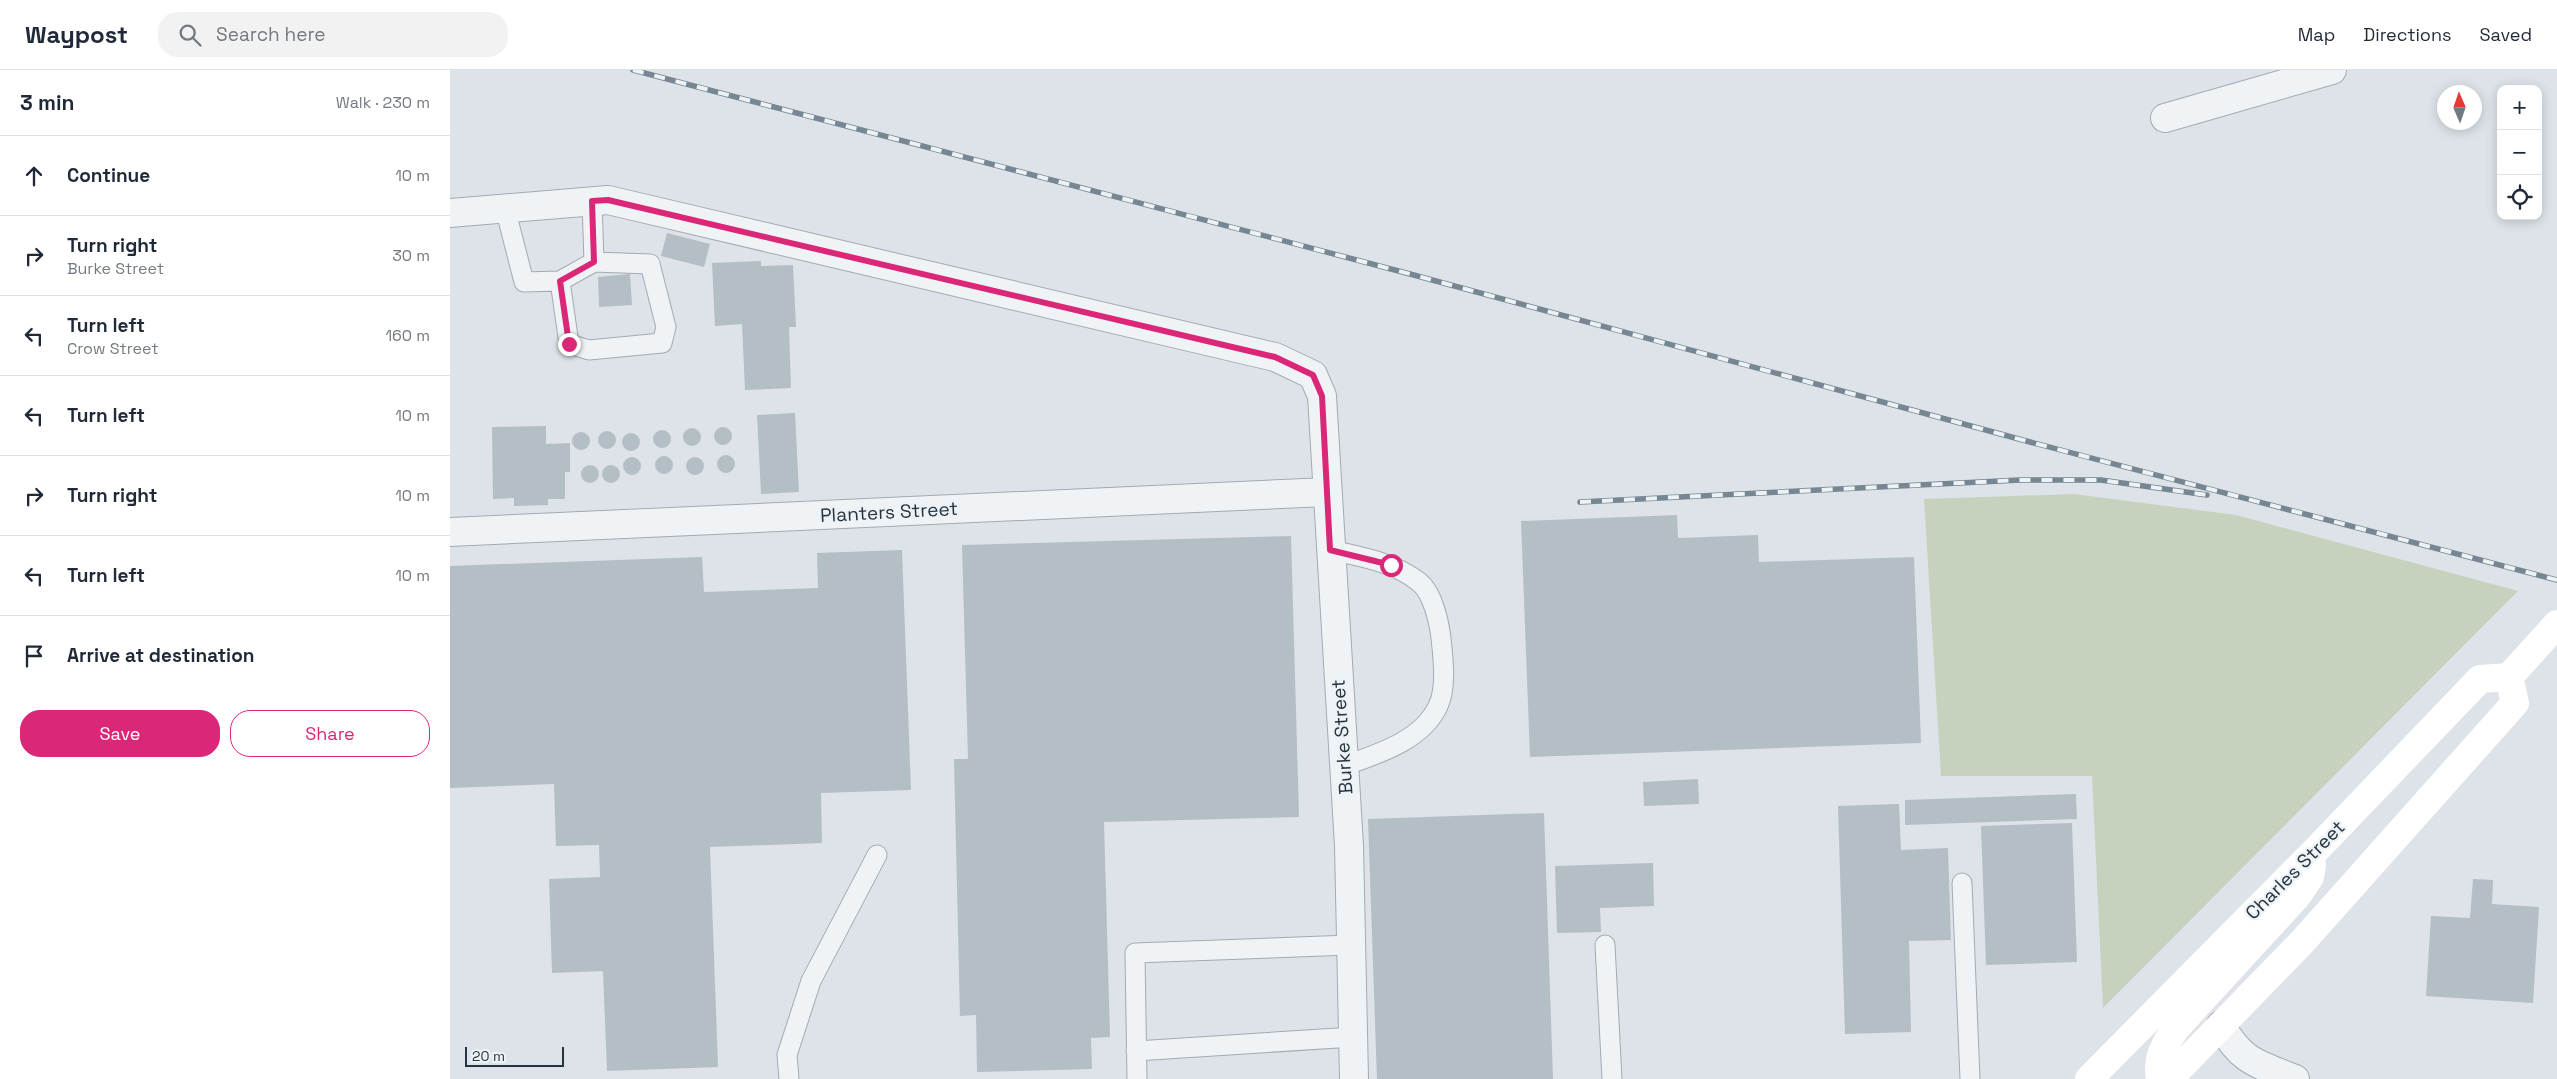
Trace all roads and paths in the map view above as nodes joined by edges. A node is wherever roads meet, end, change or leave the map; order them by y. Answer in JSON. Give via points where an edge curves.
{"nodes":[{"id":1,"x":2332,"y":70,"type":"edge"},
{"id":2,"x":2166,"y":118,"type":"dead end"},
{"id":3,"x":592,"y":201,"type":"junction"},
{"id":4,"x":505,"y":208,"type":"junction"},
{"id":5,"x":450,"y":213,"type":"edge"},
{"id":6,"x":594,"y":262,"type":"junction"},
{"id":7,"x":560,"y":281,"type":"junction"},
{"id":8,"x":1327,"y":492,"type":"junction"},
{"id":9,"x":450,"y":532,"type":"edge"},
{"id":10,"x":1330,"y":550,"type":"junction"},
{"id":11,"x":2557,"y":624,"type":"edge"},
{"id":12,"x":2509,"y":677,"type":"junction"},
{"id":13,"x":1344,"y":766,"type":"junction"},
{"id":14,"x":2315,"y":852,"type":"junction"},
{"id":15,"x":877,"y":855,"type":"dead end"},
{"id":16,"x":1962,"y":884,"type":"dead end"},
{"id":17,"x":1351,"y":945,"type":"junction"},
{"id":18,"x":1605,"y":945,"type":"dead end"},
{"id":19,"x":2221,"y":1025,"type":"junction"},
{"id":20,"x":1353,"y":1037,"type":"junction"},
{"id":21,"x":1136,"y":1051,"type":"junction"},
{"id":22,"x":789,"y":1079,"type":"edge"},
{"id":23,"x":1137,"y":1079,"type":"edge"},
{"id":24,"x":1354,"y":1079,"type":"edge"},
{"id":25,"x":1612,"y":1079,"type":"edge"},
{"id":26,"x":1970,"y":1079,"type":"edge"},
{"id":27,"x":2089,"y":1079,"type":"edge"},
{"id":28,"x":2160,"y":1079,"type":"edge"},
{"id":29,"x":2168,"y":1079,"type":"edge"},
{"id":30,"x":2295,"y":1079,"type":"edge"}],
"edges":[{"from":1,"to":2,"type":"street"},
{"from":3,"to":4,"type":"street"},
{"from":3,"to":6,"type":"lane"},
{"from":3,"to":8,"type":"street","name":"Burke Street","via":[[608,200],[1275,357],[1313,375],[1322,396]]},
{"from":4,"to":5,"type":"street"},
{"from":4,"to":7,"type":"lane","via":[[524,282]]},
{"from":6,"to":7,"type":"lane"},
{"from":6,"to":7,"type":"lane","via":[[650,264],[666,327],[662,343],[589,350],[569,344]]},
{"from":8,"to":9,"type":"street","name":"Planters Street"},
{"from":8,"to":10,"type":"street","name":"Burke Street"},
{"from":10,"to":13,"type":"street","name":"Burke Street"},
{"from":10,"to":13,"type":"lane","via":[[1391,565],[1421,583],[1438,616],[1444,668],[1439,705],[1424,727],[1388,750]]},
{"from":11,"to":12,"type":"main road"},
{"from":12,"to":14,"type":"main road","name":"Charles Street","via":[[2480,679]]},
{"from":12,"to":19,"type":"main road","via":[[2515,703],[2303,940]]},
{"from":13,"to":17,"type":"street","name":"Burke Street"},
{"from":14,"to":27,"type":"main road","name":"Charles Street"},
{"from":14,"to":28,"type":"main road","via":[[2310,877],[2297,896],[2164,1044]]},
{"from":15,"to":22,"type":"lane","via":[[811,981],[787,1055]]},
{"from":16,"to":26,"type":"lane"},
{"from":17,"to":20,"type":"street","name":"Burke Street"},
{"from":17,"to":21,"type":"lane","via":[[1135,953]]},
{"from":18,"to":25,"type":"lane"},
{"from":19,"to":29,"type":"main road"},
{"from":19,"to":30,"type":"street","via":[[2239,1052],[2253,1063]]},
{"from":20,"to":21,"type":"lane"},
{"from":20,"to":24,"type":"street","name":"Burke Street"},
{"from":21,"to":23,"type":"lane"}]}
